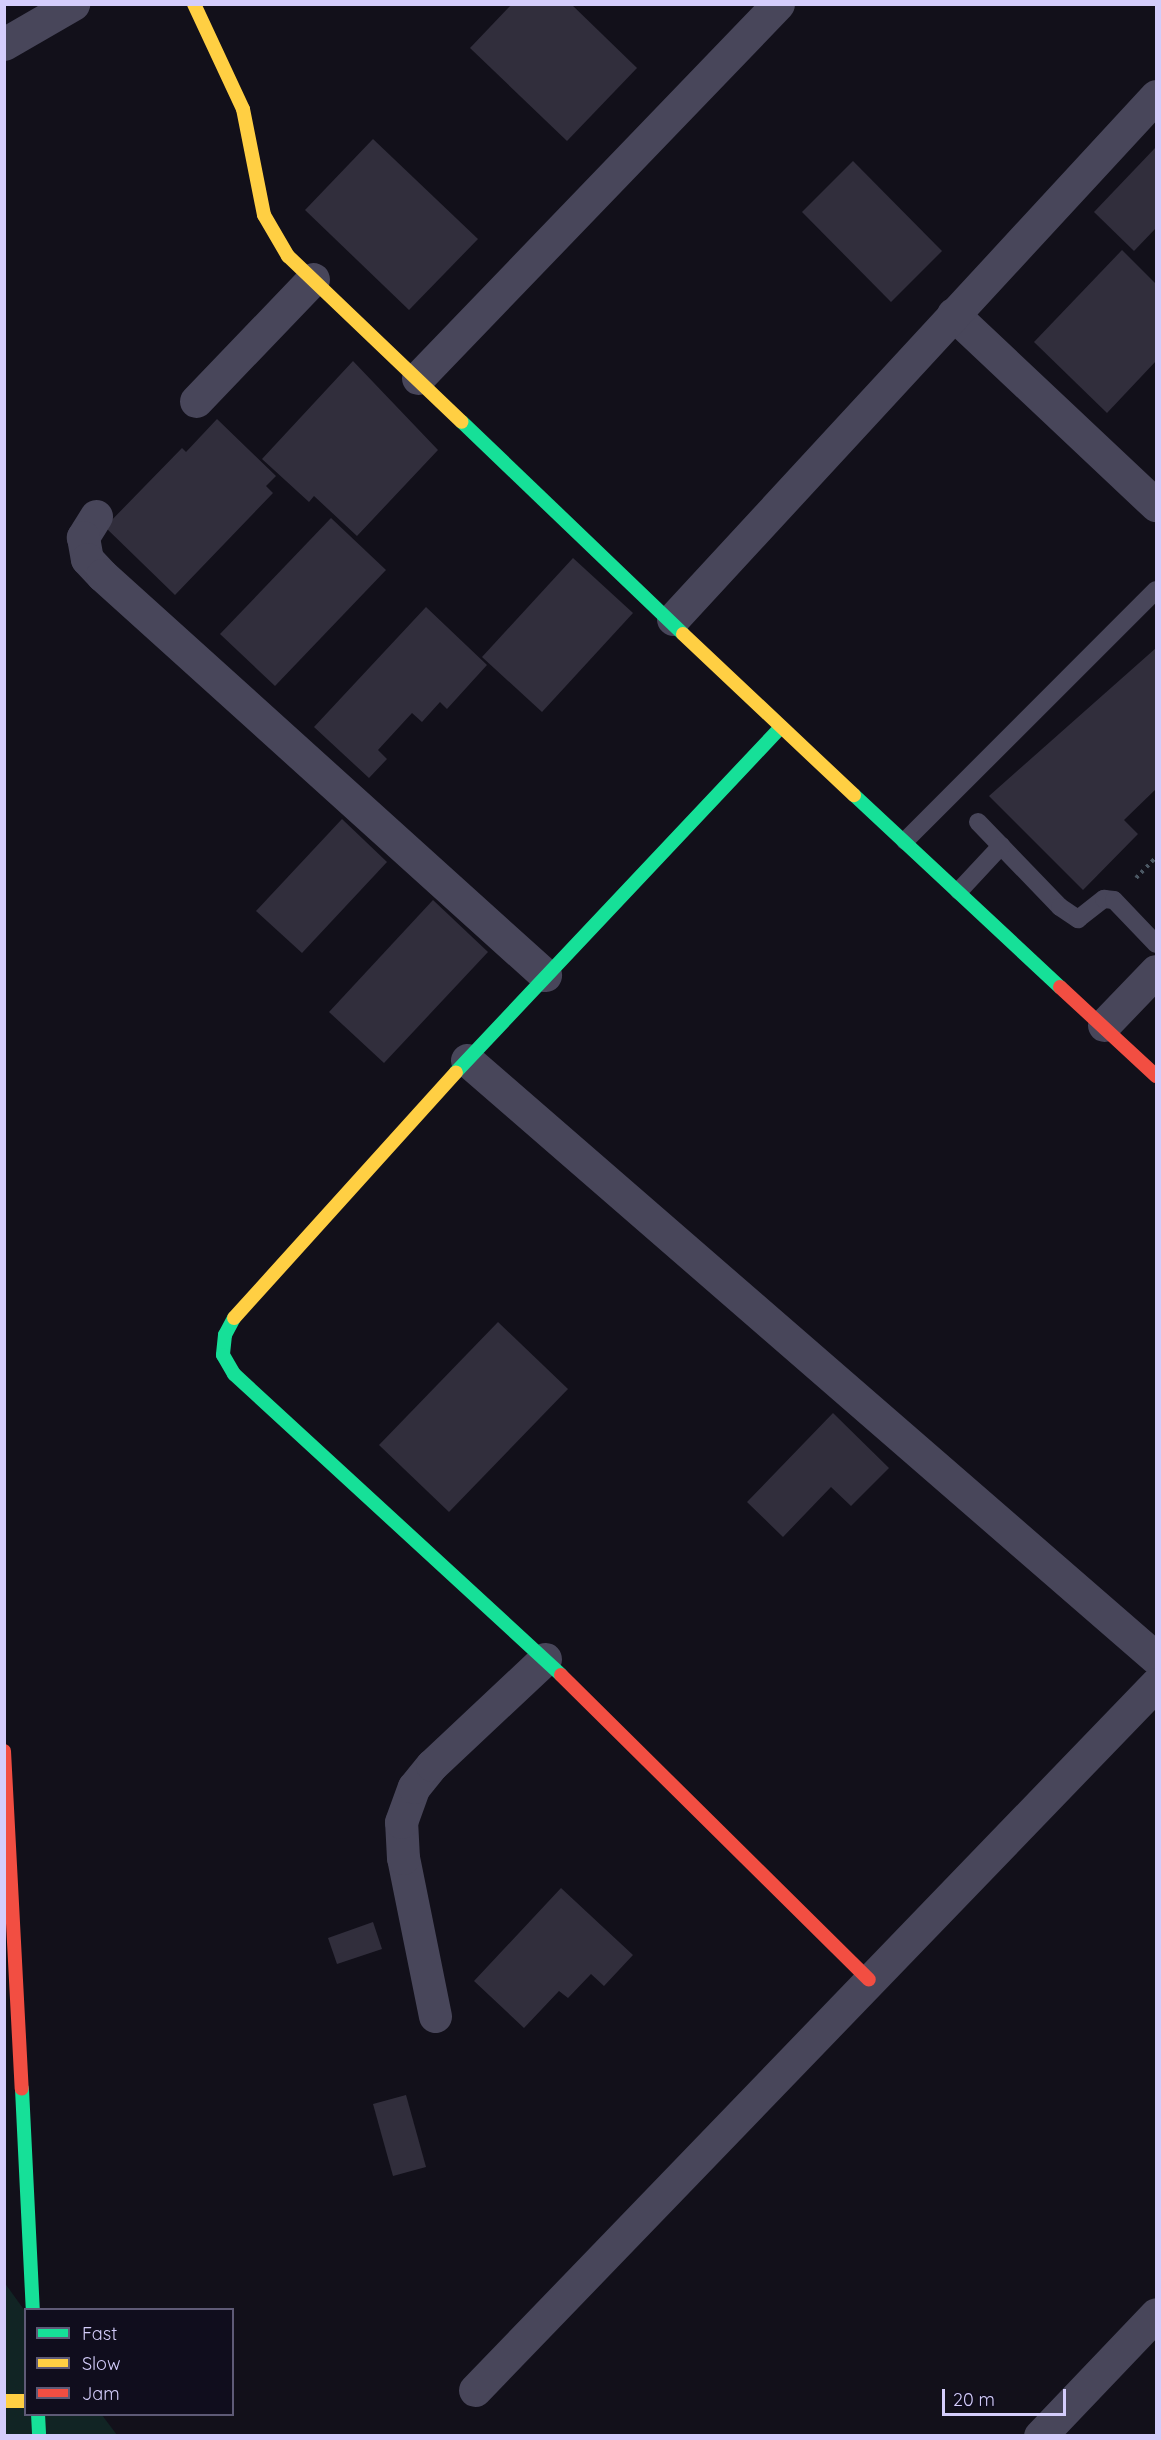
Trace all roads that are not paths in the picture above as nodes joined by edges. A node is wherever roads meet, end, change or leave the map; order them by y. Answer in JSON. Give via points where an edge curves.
{"nodes":[{"id":1,"x":73,"y":4,"type":"edge"},
{"id":2,"x":194,"y":4,"type":"edge"},
{"id":3,"x":778,"y":4,"type":"edge"},
{"id":4,"x":4,"y":44,"type":"edge"},
{"id":5,"x":1156,"y":96,"type":"edge"},
{"id":6,"x":313,"y":279,"type":"junction"},
{"id":7,"x":953,"y":314,"type":"junction"},
{"id":8,"x":418,"y":378,"type":"junction"},
{"id":9,"x":195,"y":401,"type":"dead end"},
{"id":10,"x":1156,"y":505,"type":"edge"},
{"id":11,"x":96,"y":516,"type":"dead end"},
{"id":12,"x":1156,"y":590,"type":"edge"},
{"id":13,"x":673,"y":620,"type":"junction"},
{"id":14,"x":781,"y":727,"type":"junction"},
{"id":15,"x":978,"y":822,"type":"dead end"},
{"id":16,"x":905,"y":841,"type":"junction"},
{"id":17,"x":1001,"y":846,"type":"junction"},
{"id":18,"x":959,"y":891,"type":"junction"},
{"id":19,"x":1156,"y":944,"type":"edge"},
{"id":20,"x":1156,"y":970,"type":"edge"},
{"id":21,"x":545,"y":975,"type":"junction"},
{"id":22,"x":1104,"y":1025,"type":"junction"},
{"id":23,"x":467,"y":1060,"type":"junction"},
{"id":24,"x":1156,"y":1076,"type":"edge"},
{"id":25,"x":1156,"y":1658,"type":"edge"},
{"id":26,"x":545,"y":1659,"type":"junction"},
{"id":27,"x":1156,"y":1684,"type":"edge"},
{"id":28,"x":4,"y":1751,"type":"edge"},
{"id":29,"x":869,"y":1980,"type":"junction"},
{"id":30,"x":435,"y":2016,"type":"dead end"},
{"id":31,"x":33,"y":2308,"type":"edge"},
{"id":32,"x":1156,"y":2314,"type":"edge"},
{"id":33,"x":475,"y":2390,"type":"dead end"},
{"id":34,"x":4,"y":2401,"type":"edge"},
{"id":35,"x":24,"y":2401,"type":"edge"},
{"id":36,"x":38,"y":2416,"type":"edge"},
{"id":37,"x":39,"y":2436,"type":"edge"},
{"id":38,"x":1040,"y":2436,"type":"edge"}],
"edges":[{"from":1,"to":4,"type":"street"},
{"from":2,"to":6,"type":"street","via":[[243,109],[264,215],[288,256]]},
{"from":3,"to":8,"type":"street"},
{"from":5,"to":7,"type":"street"},
{"from":6,"to":8,"type":"street"},
{"from":6,"to":9,"type":"street"},
{"from":7,"to":10,"type":"street"},
{"from":7,"to":13,"type":"street"},
{"from":8,"to":13,"type":"street"},
{"from":11,"to":21,"type":"street","via":[[83,537],[87,559],[102,575]]},
{"from":12,"to":16,"type":"lane"},
{"from":13,"to":14,"type":"street"},
{"from":14,"to":16,"type":"street"},
{"from":14,"to":21,"type":"street"},
{"from":15,"to":17,"type":"lane"},
{"from":16,"to":18,"type":"street"},
{"from":17,"to":18,"type":"lane"},
{"from":17,"to":19,"type":"lane","via":[[1060,907],[1078,919],[1104,899],[1114,900]]},
{"from":18,"to":22,"type":"street"},
{"from":20,"to":22,"type":"street"},
{"from":21,"to":23,"type":"street"},
{"from":22,"to":24,"type":"street"},
{"from":23,"to":25,"type":"street"},
{"from":23,"to":26,"type":"street","via":[[233,1320],[225,1335],[223,1355],[234,1374]]},
{"from":26,"to":29,"type":"street"},
{"from":26,"to":30,"type":"street","via":[[432,1764],[414,1787],[401,1822],[403,1858]]},
{"from":27,"to":29,"type":"street"},
{"from":28,"to":31,"type":"street"},
{"from":29,"to":33,"type":"street"},
{"from":32,"to":38,"type":"street"},
{"from":34,"to":35,"type":"street"},
{"from":36,"to":37,"type":"street"}]}
